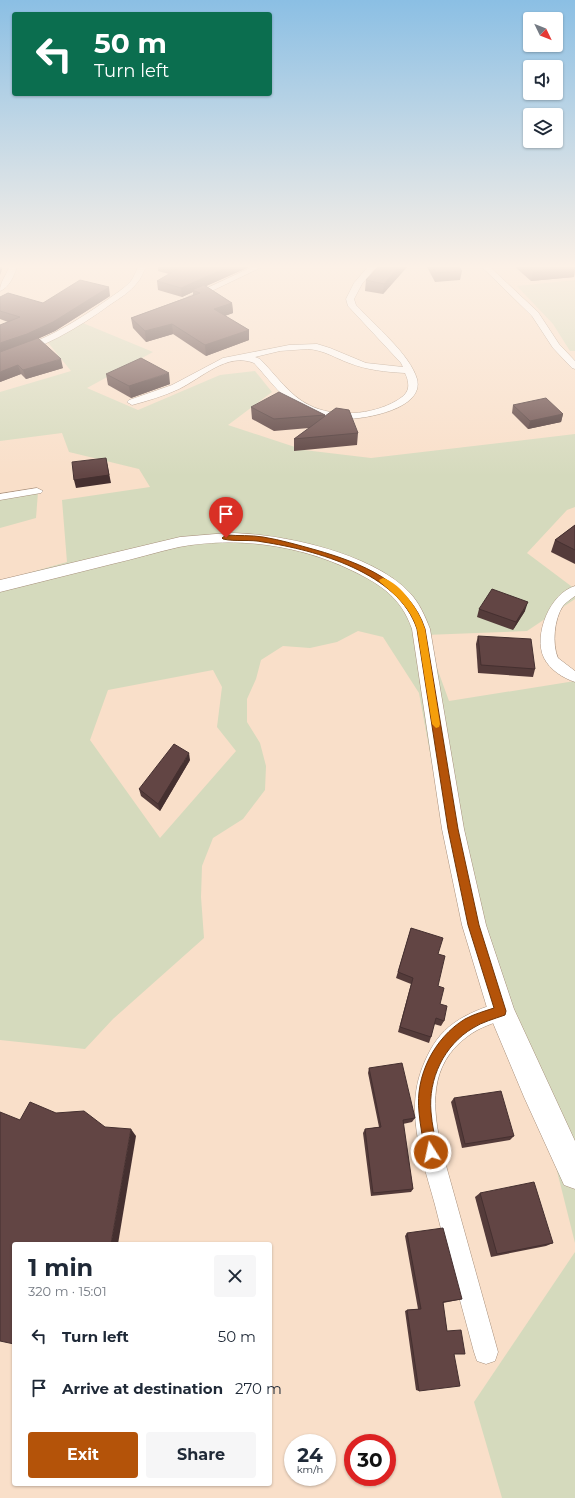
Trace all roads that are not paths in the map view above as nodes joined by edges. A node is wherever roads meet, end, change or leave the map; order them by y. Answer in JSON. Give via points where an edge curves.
{"nodes":[{"id":1,"x":53,"y":337,"type":"edge"},
{"id":2,"x":381,"y":337,"type":"edge"},
{"id":3,"x":551,"y":337,"type":"edge"},
{"id":4,"x":244,"y":357,"type":"junction"},
{"id":5,"x":0,"y":358,"type":"edge"},
{"id":6,"x":575,"y":366,"type":"edge"},
{"id":7,"x":409,"y":370,"type":"junction"},
{"id":8,"x":132,"y":402,"type":"dead end"},
{"id":9,"x":37,"y":491,"type":"dead end"},
{"id":10,"x":0,"y":497,"type":"edge"},
{"id":11,"x":0,"y":586,"type":"edge"},
{"id":12,"x":575,"y":590,"type":"edge"},
{"id":13,"x":575,"y":677,"type":"edge"},
{"id":14,"x":500,"y":1011,"type":"junction"},
{"id":15,"x":575,"y":1174,"type":"edge"},
{"id":16,"x":486,"y":1352,"type":"dead end"}],
"edges":[{"from":1,"to":5,"type":"street"},
{"from":2,"to":7,"type":"street","via":[[405,362]]},
{"from":3,"to":6,"type":"street"},
{"from":4,"to":7,"type":"street","via":[[280,348],[322,348],[366,366]]},
{"from":4,"to":7,"type":"street","via":[[257,361],[299,405],[346,416],[381,412],[401,402],[412,390]]},
{"from":4,"to":8,"type":"street","via":[[212,365],[176,387]]},
{"from":9,"to":10,"type":"street"},
{"from":11,"to":14,"type":"street","via":[[180,542],[226,538],[261,539],[313,551],[363,568],[393,588],[410,606],[418,618],[421,629],[453,829],[474,925]]},
{"from":12,"to":13,"type":"street","via":[[555,608],[550,621],[548,646],[555,664]]},
{"from":14,"to":15,"type":"street"},
{"from":14,"to":16,"type":"street","via":[[470,1022],[457,1032],[433,1064],[425,1088],[425,1112],[431,1152]]}]}
